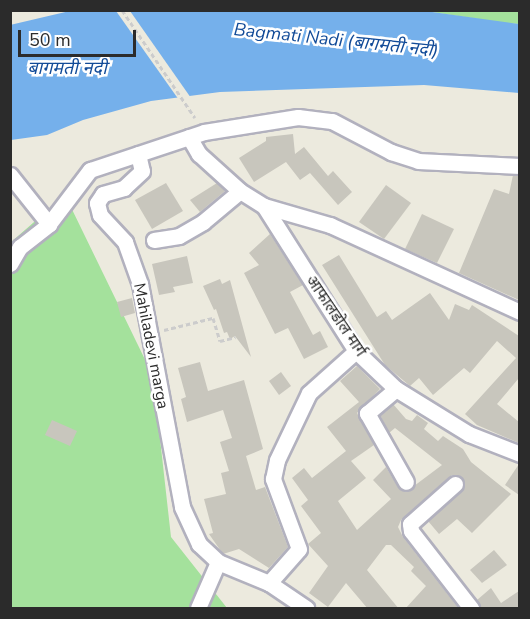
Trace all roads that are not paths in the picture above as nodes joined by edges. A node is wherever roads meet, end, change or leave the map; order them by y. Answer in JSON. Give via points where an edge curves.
{"nodes":[{"id":1,"x":197,"y":134,"type":"junction"},
{"id":2,"x":138,"y":154,"type":"junction"},
{"id":3,"x":519,"y":166,"type":"edge"},
{"id":4,"x":10,"y":175,"type":"edge"},
{"id":5,"x":240,"y":191,"type":"junction"},
{"id":6,"x":264,"y":206,"type":"junction"},
{"id":7,"x":49,"y":224,"type":"junction"},
{"id":8,"x":154,"y":240,"type":"dead end"},
{"id":9,"x":10,"y":264,"type":"edge"},
{"id":10,"x":519,"y":312,"type":"edge"},
{"id":11,"x":356,"y":351,"type":"junction"},
{"id":12,"x":396,"y":389,"type":"junction"},
{"id":13,"x":519,"y":454,"type":"edge"},
{"id":14,"x":406,"y":482,"type":"dead end"},
{"id":15,"x":455,"y":484,"type":"dead end"},
{"id":16,"x":218,"y":562,"type":"junction"},
{"id":17,"x":269,"y":583,"type":"junction"},
{"id":18,"x":198,"y":609,"type":"edge"},
{"id":19,"x":306,"y":609,"type":"edge"},
{"id":20,"x":471,"y":609,"type":"edge"}],
"edges":[{"from":1,"to":2,"type":"street"},
{"from":1,"to":3,"type":"street","via":[[298,117],[332,122],[418,161]]},
{"from":1,"to":5,"type":"street","name":"आफालडोल मार्ग","via":[[199,154]]},
{"from":2,"to":7,"type":"street","via":[[90,170]]},
{"from":2,"to":16,"type":"street","name":"Mahiladevi marga","via":[[142,171],[124,188],[103,194],[97,203],[100,215],[125,242],[140,284],[182,507],[199,544]]},
{"from":4,"to":7,"type":"street"},
{"from":5,"to":6,"type":"street","name":"आफालडोल मार्ग"},
{"from":5,"to":8,"type":"street","via":[[179,236]]},
{"from":6,"to":10,"type":"street","via":[[330,225]]},
{"from":6,"to":11,"type":"street","name":"आफालडोल मार्ग"},
{"from":7,"to":9,"type":"street","via":[[20,247]]},
{"from":11,"to":12,"type":"street","name":"आफालडोल मार्ग"},
{"from":11,"to":17,"type":"street","via":[[309,393],[277,460],[273,479],[299,549]]},
{"from":12,"to":13,"type":"street","name":"आफालडोल मार्ग","via":[[469,434]]},
{"from":12,"to":14,"type":"street","via":[[367,413]]},
{"from":15,"to":20,"type":"street","via":[[410,524],[411,531]]},
{"from":16,"to":17,"type":"street"},
{"from":16,"to":18,"type":"street"},
{"from":17,"to":19,"type":"street"}]}
